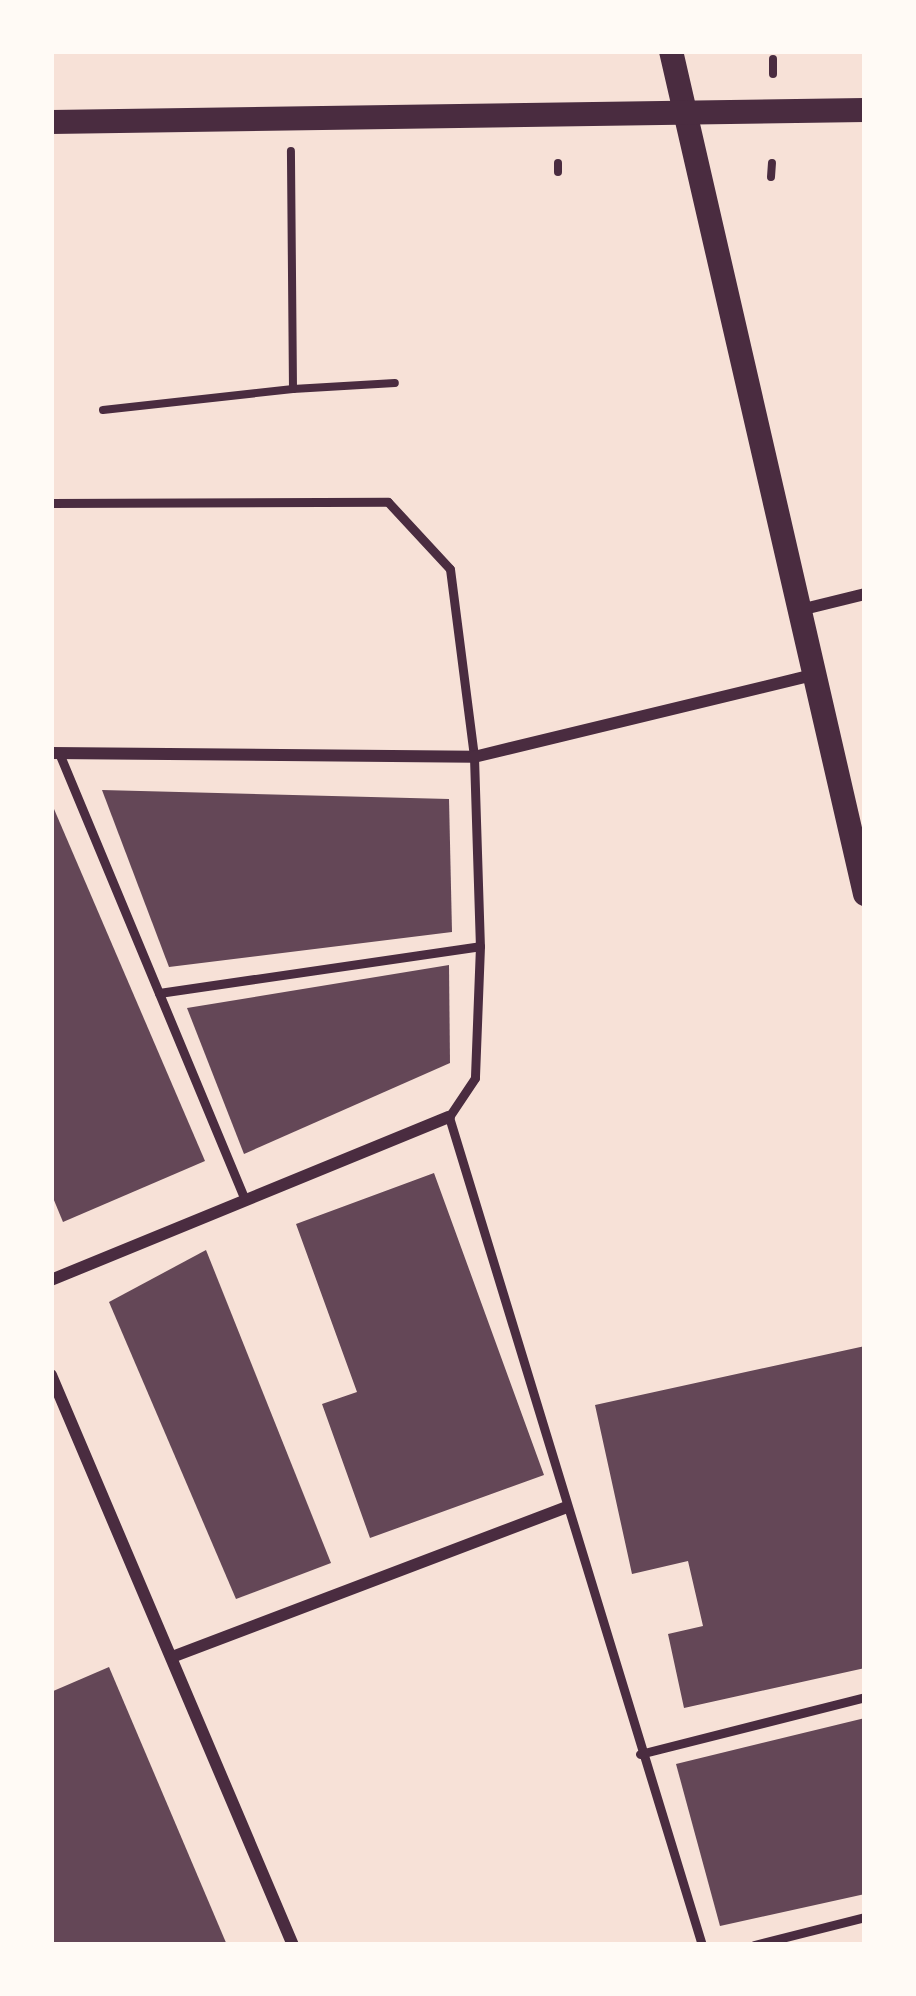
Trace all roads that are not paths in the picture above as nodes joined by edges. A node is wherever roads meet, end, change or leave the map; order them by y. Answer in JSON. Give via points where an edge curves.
{"nodes":[{"id":1,"x":671,"y":51,"type":"edge"},
{"id":2,"x":865,"y":110,"type":"edge"},
{"id":3,"x":687,"y":116,"type":"junction"},
{"id":4,"x":51,"y":122,"type":"edge"},
{"id":5,"x":51,"y":503,"type":"edge"},
{"id":6,"x":865,"y":594,"type":"edge"},
{"id":7,"x":800,"y":610,"type":"junction"},
{"id":8,"x":814,"y":675,"type":"junction"},
{"id":9,"x":55,"y":753,"type":"edge"},
{"id":10,"x":474,"y":757,"type":"junction"},
{"id":11,"x":865,"y":894,"type":"edge"},
{"id":12,"x":480,"y":946,"type":"junction"},
{"id":13,"x":159,"y":992,"type":"junction"},
{"id":14,"x":449,"y":1117,"type":"junction"},
{"id":15,"x":244,"y":1198,"type":"junction"},
{"id":16,"x":51,"y":1280,"type":"edge"},
{"id":17,"x":51,"y":1375,"type":"edge"},
{"id":18,"x":565,"y":1508,"type":"junction"},
{"id":19,"x":172,"y":1658,"type":"junction"},
{"id":20,"x":865,"y":1696,"type":"edge"},
{"id":21,"x":640,"y":1754,"type":"junction"},
{"id":22,"x":865,"y":1917,"type":"edge"},
{"id":23,"x":292,"y":1945,"type":"edge"},
{"id":24,"x":702,"y":1945,"type":"edge"},
{"id":25,"x":754,"y":1945,"type":"edge"}],
"edges":[{"from":1,"to":3,"type":"main road"},
{"from":2,"to":3,"type":"main road"},
{"from":3,"to":4,"type":"main road"},
{"from":3,"to":7,"type":"main road"},
{"from":5,"to":10,"type":"lane","via":[[388,502],[450,569]]},
{"from":6,"to":7,"type":"street"},
{"from":7,"to":8,"type":"main road"},
{"from":8,"to":10,"type":"street"},
{"from":8,"to":11,"type":"main road"},
{"from":9,"to":10,"type":"street"},
{"from":9,"to":13,"type":"lane"},
{"from":10,"to":12,"type":"lane"},
{"from":12,"to":13,"type":"lane"},
{"from":12,"to":14,"type":"lane","via":[[476,1078]]},
{"from":13,"to":15,"type":"lane"},
{"from":14,"to":15,"type":"street"},
{"from":14,"to":18,"type":"lane"},
{"from":15,"to":16,"type":"street"},
{"from":17,"to":19,"type":"street"},
{"from":18,"to":19,"type":"street"},
{"from":18,"to":21,"type":"lane"},
{"from":19,"to":23,"type":"street"},
{"from":20,"to":21,"type":"lane"},
{"from":21,"to":24,"type":"lane"},
{"from":22,"to":25,"type":"lane"}]}
